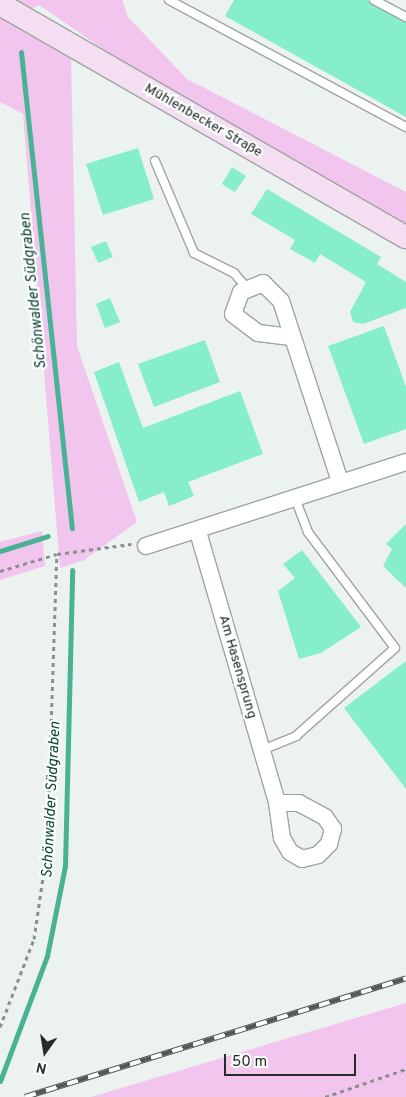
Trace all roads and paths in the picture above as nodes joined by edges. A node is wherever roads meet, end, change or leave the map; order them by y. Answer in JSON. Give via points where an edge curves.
{"nodes":[{"id":1,"x":169,"y":0,"type":"edge"},
{"id":2,"x":374,"y":0,"type":"edge"},
{"id":3,"x":0,"y":4,"type":"edge"},
{"id":4,"x":406,"y":17,"type":"edge"},
{"id":5,"x":406,"y":128,"type":"edge"},
{"id":6,"x":155,"y":161,"type":"dead end"},
{"id":7,"x":406,"y":237,"type":"edge"},
{"id":8,"x":248,"y":289,"type":"junction"},
{"id":9,"x":291,"y":337,"type":"junction"},
{"id":10,"x":406,"y":462,"type":"edge"},
{"id":11,"x":340,"y":482,"type":"junction"},
{"id":12,"x":295,"y":498,"type":"junction"},
{"id":13,"x":198,"y":532,"type":"junction"},
{"id":14,"x":146,"y":546,"type":"joint"},
{"id":15,"x":57,"y":554,"type":"junction"},
{"id":16,"x":0,"y":571,"type":"edge"},
{"id":17,"x":262,"y":750,"type":"junction"},
{"id":18,"x":277,"y":803,"type":"dead end"},
{"id":19,"x":0,"y":1027,"type":"edge"},
{"id":20,"x":406,"y":1069,"type":"edge"},
{"id":21,"x":328,"y":1097,"type":"edge"}],
"edges":[{"from":1,"to":5,"type":"lane"},
{"from":2,"to":4,"type":"lane"},
{"from":3,"to":7,"type":"main road","name":"Mühlenbecker Straße"},
{"from":6,"to":8,"type":"lane","via":[[194,253],[234,274]]},
{"from":8,"to":9,"type":"street","via":[[263,283],[281,301]]},
{"from":8,"to":9,"type":"street","via":[[241,292],[233,314],[258,333]]},
{"from":9,"to":11,"type":"street"},
{"from":10,"to":11,"type":"street"},
{"from":11,"to":12,"type":"street"},
{"from":12,"to":13,"type":"street"},
{"from":12,"to":17,"type":"lane","via":[[308,532],[395,648],[296,736]]},
{"from":13,"to":14,"type":"street"},
{"from":13,"to":17,"type":"street","name":"Am Hasensprung"},
{"from":14,"to":15,"type":"path","via":[[127,543]]},
{"from":15,"to":16,"type":"path"},
{"from":15,"to":19,"type":"path","via":[[47,850],[34,939]]},
{"from":17,"to":18,"type":"street","name":"Am Hasensprung"},
{"from":20,"to":21,"type":"path"}]}
